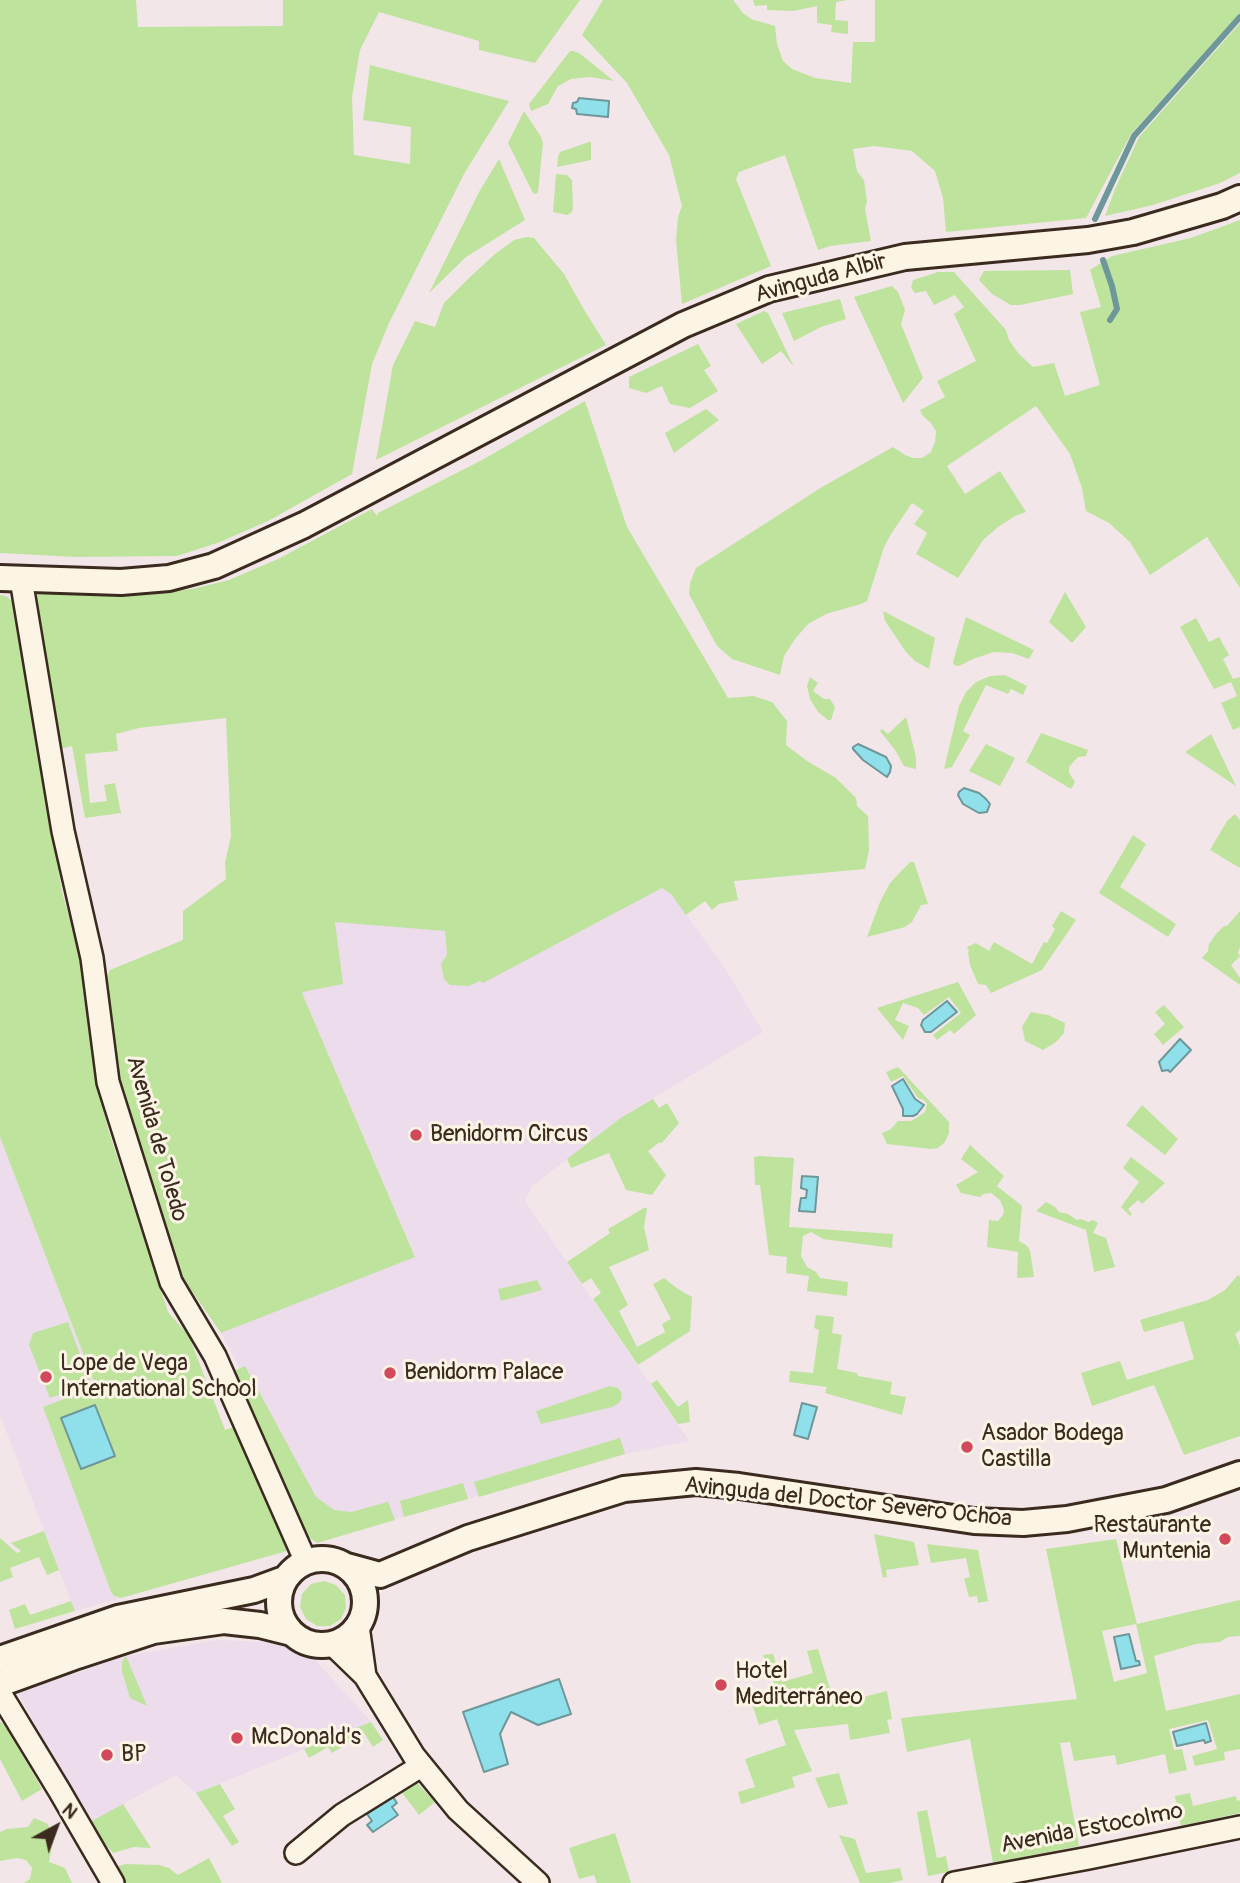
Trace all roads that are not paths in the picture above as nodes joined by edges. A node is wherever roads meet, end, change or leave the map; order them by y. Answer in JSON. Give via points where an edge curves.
{"nodes":[{"id":1,"x":1240,"y":198,"type":"edge"},
{"id":2,"x":10,"y":578,"type":"edge"},
{"id":3,"x":1240,"y":1474,"type":"edge"},
{"id":4,"x":306,"y":1562,"type":"junction"},
{"id":5,"x":347,"y":1566,"type":"junction"},
{"id":6,"x":380,"y":1575,"type":"junction"},
{"id":7,"x":284,"y":1579,"type":"junction"},
{"id":8,"x":362,"y":1614,"type":"junction"},
{"id":9,"x":292,"y":1633,"type":"junction"},
{"id":10,"x":332,"y":1644,"type":"junction"},
{"id":11,"x":0,"y":1659,"type":"edge"},
{"id":12,"x":365,"y":1676,"type":"junction"},
{"id":13,"x":0,"y":1684,"type":"edge"},
{"id":14,"x":0,"y":1693,"type":"edge"},
{"id":15,"x":421,"y":1766,"type":"junction"},
{"id":16,"x":1240,"y":1826,"type":"edge"},
{"id":17,"x":296,"y":1853,"type":"dead end"},
{"id":18,"x":113,"y":1883,"type":"edge"},
{"id":19,"x":538,"y":1883,"type":"edge"},
{"id":20,"x":954,"y":1883,"type":"edge"}],
"edges":[{"from":1,"to":2,"type":"street","name":"Avinguda Albir","via":[[1133,232],[905,257],[769,289],[683,325],[304,525],[215,566],[169,578],[121,582]]},
{"from":2,"to":4,"type":"street","name":"Avenida de Toledo","via":[[92,958],[108,1082],[171,1282],[215,1356]]},
{"from":3,"to":6,"type":"street","name":"Avinguda del Doctor Severo Ochoa","via":[[1166,1500],[1023,1523],[974,1521],[696,1482],[624,1489],[468,1538]]},
{"from":4,"to":5,"type":"street","via":[[334,1560]]},
{"from":4,"to":7,"type":"street"},
{"from":5,"to":6,"type":"street"},
{"from":5,"to":8,"type":"street","via":[[363,1588]]},
{"from":6,"to":8,"type":"street"},
{"from":7,"to":9,"type":"street","via":[[279,1607]]},
{"from":7,"to":11,"type":"street","via":[[254,1590],[118,1618]]},
{"from":8,"to":10,"type":"street","via":[[345,1639]]},
{"from":8,"to":12,"type":"street"},
{"from":9,"to":10,"type":"street","via":[[317,1645]]},
{"from":9,"to":13,"type":"street","via":[[224,1621],[153,1631]]},
{"from":10,"to":12,"type":"street"},
{"from":12,"to":15,"type":"street"},
{"from":14,"to":18,"type":"street"},
{"from":15,"to":17,"type":"street","via":[[342,1815]]},
{"from":15,"to":19,"type":"street","via":[[458,1810]]},
{"from":16,"to":20,"type":"street","name":"Avenida Estocolmo"}]}
